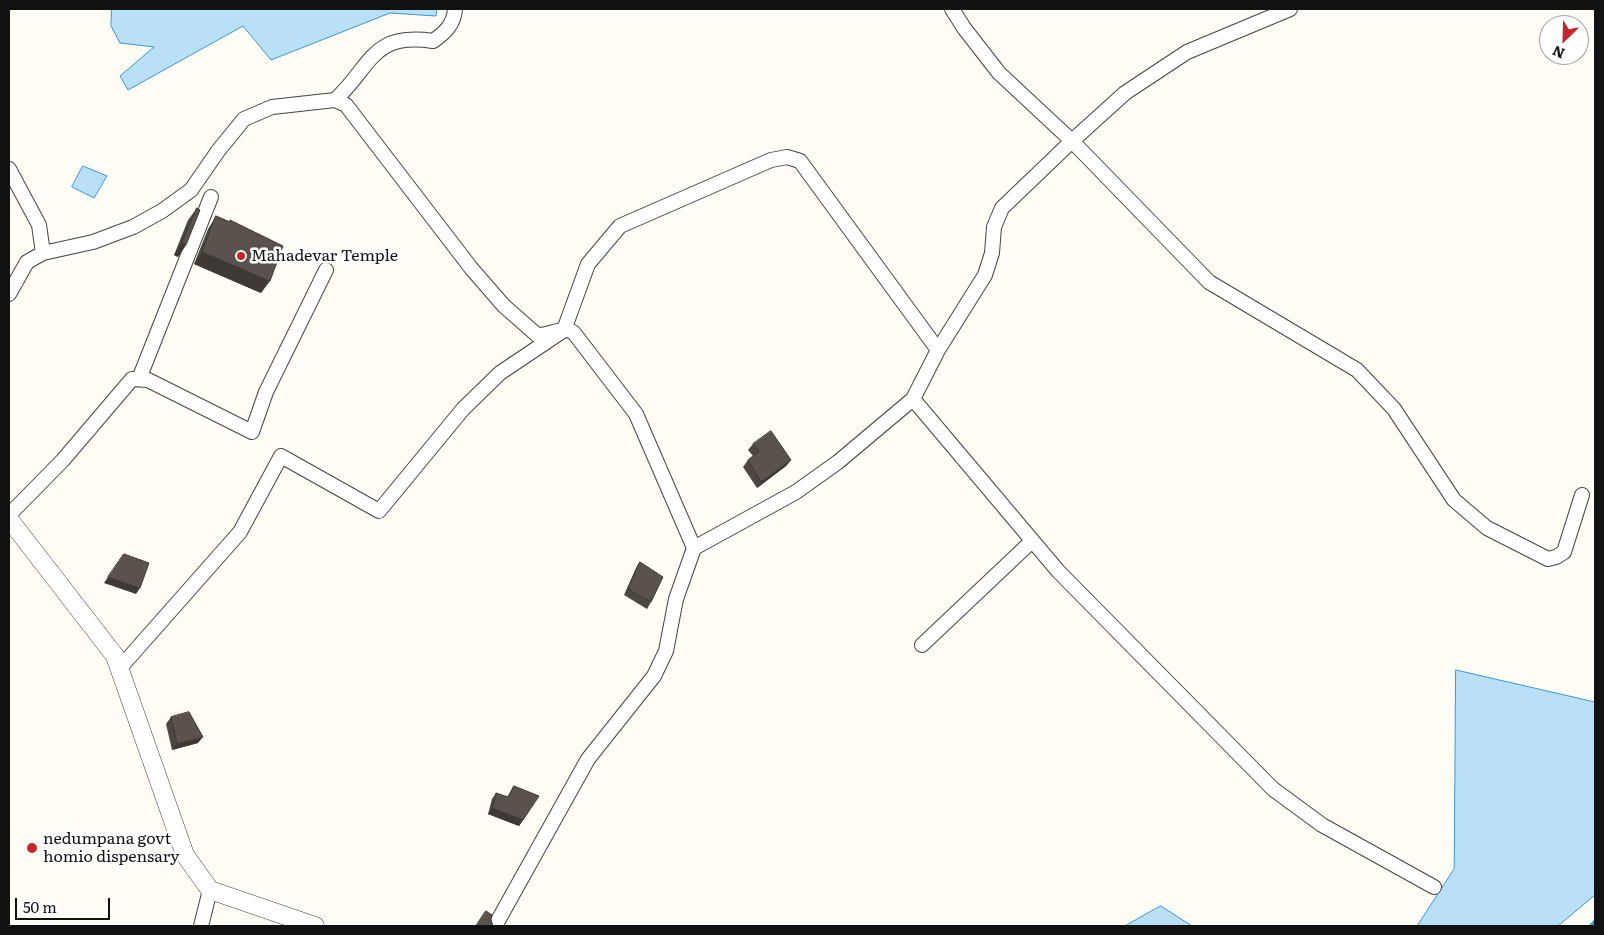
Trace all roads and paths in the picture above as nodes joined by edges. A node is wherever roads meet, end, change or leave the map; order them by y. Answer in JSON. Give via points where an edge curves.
{"nodes":[{"id":1,"x":455,"y":9,"type":"edge"},
{"id":2,"x":952,"y":9,"type":"edge"},
{"id":3,"x":1290,"y":9,"type":"edge"},
{"id":4,"x":335,"y":100,"type":"junction"},
{"id":5,"x":1072,"y":141,"type":"junction"},
{"id":6,"x":9,"y":169,"type":"edge"},
{"id":7,"x":211,"y":197,"type":"dead end"},
{"id":8,"x":44,"y":253,"type":"junction"},
{"id":9,"x":326,"y":270,"type":"dead end"},
{"id":10,"x":9,"y":294,"type":"edge"},
{"id":11,"x":564,"y":330,"type":"junction"},
{"id":12,"x":938,"y":350,"type":"junction"},
{"id":13,"x":139,"y":379,"type":"junction"},
{"id":14,"x":914,"y":399,"type":"junction"},
{"id":15,"x":1582,"y":495,"type":"dead end"},
{"id":16,"x":9,"y":517,"type":"edge"},
{"id":17,"x":1032,"y":541,"type":"junction"},
{"id":18,"x":694,"y":548,"type":"junction"},
{"id":19,"x":922,"y":645,"type":"dead end"},
{"id":20,"x":119,"y":669,"type":"junction"},
{"id":21,"x":1434,"y":887,"type":"dead end"},
{"id":22,"x":210,"y":890,"type":"junction"},
{"id":23,"x":201,"y":926,"type":"edge"},
{"id":24,"x":315,"y":926,"type":"edge"},
{"id":25,"x":495,"y":926,"type":"edge"}],
"edges":[{"from":1,"to":4,"type":"street","via":[[446,32],[433,41],[413,38],[379,49]]},
{"from":2,"to":5,"type":"street","via":[[999,73]]},
{"from":3,"to":5,"type":"street","via":[[1187,52],[1126,93]]},
{"from":4,"to":8,"type":"street","via":[[272,106],[244,120],[191,190],[162,211],[133,227],[94,242]]},
{"from":4,"to":11,"type":"street","via":[[346,105],[504,306],[537,335]]},
{"from":5,"to":12,"type":"street","via":[[1002,208],[994,227],[992,253],[985,275]]},
{"from":5,"to":15,"type":"street","via":[[1209,282],[1357,370],[1394,410],[1454,500],[1487,528],[1548,558],[1556,558],[1564,552]]},
{"from":6,"to":8,"type":"street","via":[[39,225]]},
{"from":7,"to":13,"type":"street"},
{"from":8,"to":10,"type":"street","via":[[27,262]]},
{"from":9,"to":13,"type":"street","via":[[266,392],[252,432],[148,380]]},
{"from":11,"to":12,"type":"street","via":[[588,264],[620,226],[771,160],[787,157],[800,161]]},
{"from":11,"to":18,"type":"street","via":[[574,333],[636,414]]},
{"from":11,"to":20,"type":"street","via":[[500,373],[463,409],[380,512],[281,456],[240,532]]},
{"from":12,"to":14,"type":"street"},
{"from":13,"to":16,"type":"street","via":[[132,379],[126,384],[63,460]]},
{"from":14,"to":17,"type":"street"},
{"from":14,"to":18,"type":"street","via":[[796,492]]},
{"from":16,"to":20,"type":"street","via":[[114,656]]},
{"from":17,"to":19,"type":"street"},
{"from":17,"to":21,"type":"street","via":[[1273,788],[1322,825]]},
{"from":18,"to":25,"type":"street","via":[[676,599],[666,651],[654,676],[588,759]]},
{"from":20,"to":22,"type":"street","via":[[185,855]]},
{"from":22,"to":23,"type":"street"},
{"from":22,"to":24,"type":"street"}]}
